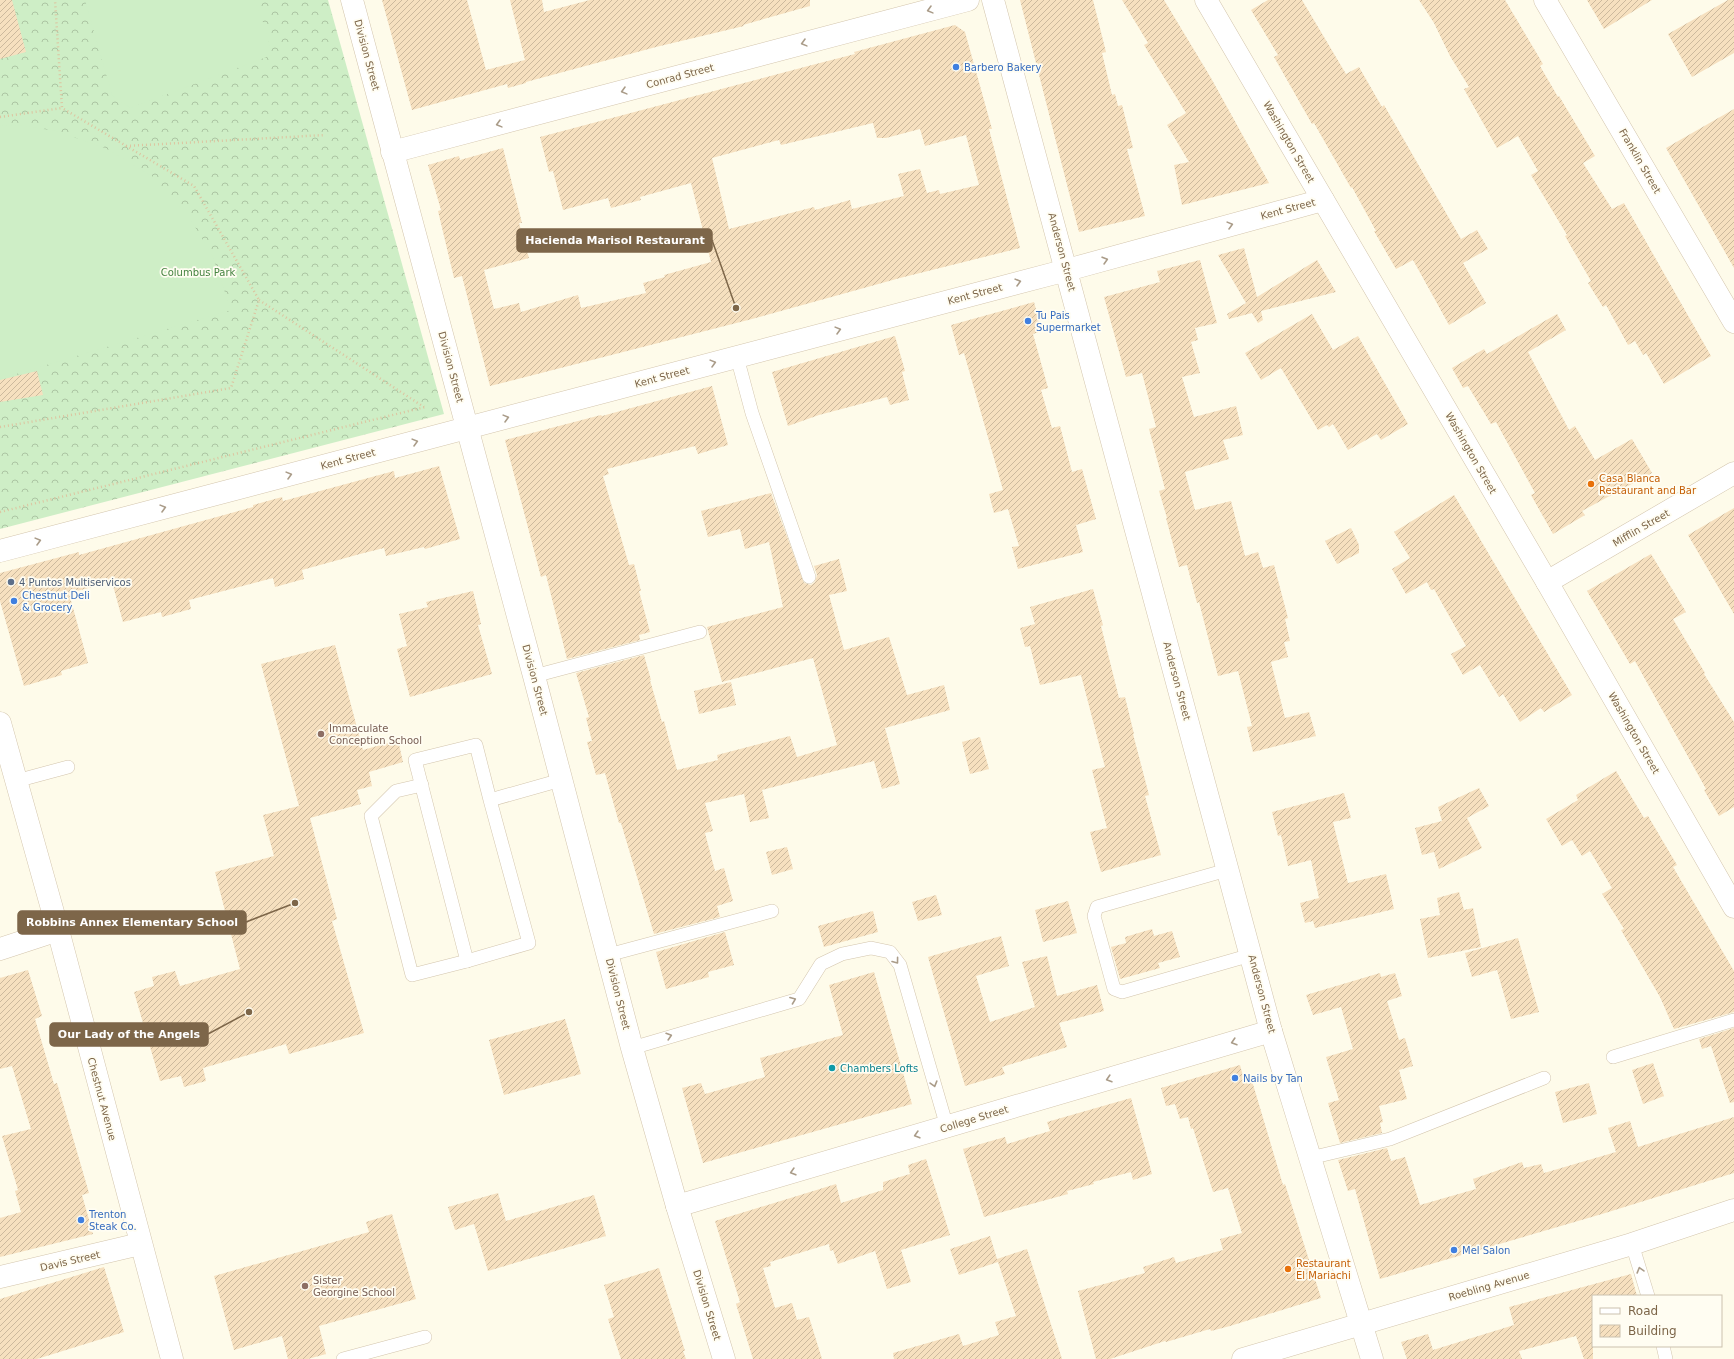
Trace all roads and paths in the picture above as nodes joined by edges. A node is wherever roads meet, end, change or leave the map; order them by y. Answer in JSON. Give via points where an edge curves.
{"nodes":[{"id":1,"x":55,"y":0,"type":"edge"},
{"id":2,"x":352,"y":0,"type":"edge"},
{"id":3,"x":968,"y":0,"type":"edge"},
{"id":4,"x":993,"y":0,"type":"edge"},
{"id":5,"x":1545,"y":0,"type":"edge"},
{"id":6,"x":1207,"y":1,"type":"edge"},
{"id":7,"x":62,"y":108,"type":"junction"},
{"id":8,"x":0,"y":116,"type":"edge"},
{"id":9,"x":325,"y":135,"type":"dead end"},
{"id":10,"x":126,"y":146,"type":"junction"},
{"id":11,"x":392,"y":152,"type":"junction"},
{"id":12,"x":1323,"y":200,"type":"junction"},
{"id":13,"x":1067,"y":270,"type":"junction"},
{"id":14,"x":259,"y":300,"type":"junction"},
{"id":15,"x":1734,"y":322,"type":"edge"},
{"id":16,"x":738,"y":357,"type":"junction"},
{"id":17,"x":0,"y":427,"type":"edge"},
{"id":18,"x":468,"y":428,"type":"junction"},
{"id":19,"x":1734,"y":473,"type":"edge"},
{"id":20,"x":0,"y":512,"type":"edge"},
{"id":21,"x":0,"y":551,"type":"edge"},
{"id":22,"x":809,"y":577,"type":"dead end"},
{"id":23,"x":1547,"y":582,"type":"junction"},
{"id":24,"x":700,"y":632,"type":"dead end"},
{"id":25,"x":534,"y":676,"type":"junction"},
{"id":26,"x":0,"y":723,"type":"edge"},
{"id":27,"x":68,"y":768,"type":"dead end"},
{"id":28,"x":561,"y":780,"type":"junction"},
{"id":29,"x":16,"y":781,"type":"junction"},
{"id":30,"x":422,"y":785,"type":"junction"},
{"id":31,"x":490,"y":800,"type":"junction"},
{"id":32,"x":1227,"y":870,"type":"junction"},
{"id":33,"x":1734,"y":907,"type":"edge"},
{"id":34,"x":772,"y":911,"type":"dead end"},
{"id":35,"x":58,"y":930,"type":"junction"},
{"id":36,"x":0,"y":949,"type":"edge"},
{"id":37,"x":608,"y":955,"type":"junction"},
{"id":38,"x":1251,"y":955,"type":"junction"},
{"id":39,"x":467,"y":960,"type":"junction"},
{"id":40,"x":1734,"y":1020,"type":"edge"},
{"id":41,"x":1271,"y":1031,"type":"junction"},
{"id":42,"x":632,"y":1048,"type":"junction"},
{"id":43,"x":1613,"y":1057,"type":"dead end"},
{"id":44,"x":1544,"y":1078,"type":"dead end"},
{"id":45,"x":946,"y":1127,"type":"junction"},
{"id":46,"x":1310,"y":1158,"type":"junction"},
{"id":47,"x":677,"y":1206,"type":"junction"},
{"id":48,"x":1734,"y":1210,"type":"edge"},
{"id":49,"x":140,"y":1244,"type":"junction"},
{"id":50,"x":1632,"y":1244,"type":"junction"},
{"id":51,"x":0,"y":1277,"type":"edge"},
{"id":52,"x":1648,"y":1295,"type":"edge"},
{"id":53,"x":1361,"y":1323,"type":"junction"},
{"id":54,"x":425,"y":1337,"type":"dead end"},
{"id":55,"x":1662,"y":1347,"type":"edge"},
{"id":56,"x":169,"y":1358,"type":"edge"},
{"id":57,"x":343,"y":1359,"type":"edge"},
{"id":58,"x":724,"y":1359,"type":"edge"},
{"id":59,"x":1243,"y":1359,"type":"edge"},
{"id":60,"x":1372,"y":1359,"type":"edge"},
{"id":61,"x":1666,"y":1359,"type":"edge"}],
"edges":[{"from":1,"to":7,"type":"path"},
{"from":2,"to":11,"type":"street","name":"Division Street"},
{"from":3,"to":11,"type":"street","name":"Conrad Street","one_way":true},
{"from":4,"to":13,"type":"street","name":"Anderson Street"},
{"from":5,"to":15,"type":"street","name":"Franklin Street"},
{"from":6,"to":12,"type":"street","name":"Washington Street"},
{"from":7,"to":8,"type":"path"},
{"from":7,"to":10,"type":"path"},
{"from":9,"to":10,"type":"path"},
{"from":10,"to":14,"type":"path","via":[[194,186]]},
{"from":11,"to":18,"type":"street","name":"Division Street"},
{"from":13,"to":12,"type":"street","name":"Kent Street","one_way":true},
{"from":12,"to":23,"type":"street","name":"Washington Street"},
{"from":16,"to":13,"type":"street","name":"Kent Street","one_way":true},
{"from":13,"to":32,"type":"street","name":"Anderson Street"},
{"from":14,"to":17,"type":"path","via":[[231,388]]},
{"from":14,"to":20,"type":"path","via":[[424,407]]},
{"from":18,"to":16,"type":"street","name":"Kent Street","one_way":true},
{"from":16,"to":22,"type":"lane","via":[[752,413]]},
{"from":21,"to":18,"type":"street","name":"Kent Street","one_way":true},
{"from":18,"to":25,"type":"street","name":"Division Street"},
{"from":19,"to":23,"type":"street","name":"Mifflin Street"},
{"from":23,"to":33,"type":"street","name":"Washington Street"},
{"from":24,"to":25,"type":"lane"},
{"from":25,"to":28,"type":"street","name":"Division Street"},
{"from":26,"to":29,"type":"street","name":"Chestnut Avenue"},
{"from":27,"to":29,"type":"lane"},
{"from":28,"to":31,"type":"lane"},
{"from":28,"to":37,"type":"street","name":"Division Street"},
{"from":29,"to":35,"type":"street","name":"Chestnut Avenue"},
{"from":30,"to":31,"type":"lane","via":[[415,760],[476,745]]},
{"from":30,"to":39,"type":"lane"},
{"from":30,"to":39,"type":"lane","via":[[396,791],[372,816],[412,975]]},
{"from":31,"to":39,"type":"lane","via":[[529,943]]},
{"from":32,"to":38,"type":"street","name":"Anderson Street"},
{"from":32,"to":38,"type":"lane","via":[[1097,907],[1094,916],[1114,989],[1122,992]]},
{"from":34,"to":37,"type":"lane"},
{"from":35,"to":36,"type":"street"},
{"from":35,"to":49,"type":"street","name":"Chestnut Avenue"},
{"from":37,"to":42,"type":"street","name":"Division Street"},
{"from":38,"to":41,"type":"street","name":"Anderson Street"},
{"from":40,"to":43,"type":"lane"},
{"from":41,"to":45,"type":"street","name":"College Street","one_way":true},
{"from":41,"to":46,"type":"street","name":"Anderson Street"},
{"from":42,"to":45,"type":"lane","one_way":true,"via":[[799,999],[821,964],[842,954],[871,948],[890,952],[900,965]]},
{"from":42,"to":47,"type":"street","name":"Division Street"},
{"from":44,"to":46,"type":"lane","via":[[1390,1138]]},
{"from":45,"to":47,"type":"street","name":"College Street","one_way":true},
{"from":46,"to":53,"type":"street","name":"Anderson Street"},
{"from":47,"to":58,"type":"street","name":"Division Street"},
{"from":48,"to":50,"type":"street","name":"Roebling Avenue"},
{"from":49,"to":51,"type":"street","name":"Davis Street"},
{"from":49,"to":56,"type":"street","name":"Chestnut Avenue"},
{"from":52,"to":50,"type":"lane","one_way":true},
{"from":50,"to":53,"type":"street","name":"Roebling Avenue"},
{"from":53,"to":59,"type":"street","name":"Roebling Avenue"},
{"from":53,"to":60,"type":"street","name":"Anderson Street"},
{"from":54,"to":57,"type":"lane"},
{"from":55,"to":61,"type":"lane"}]}
